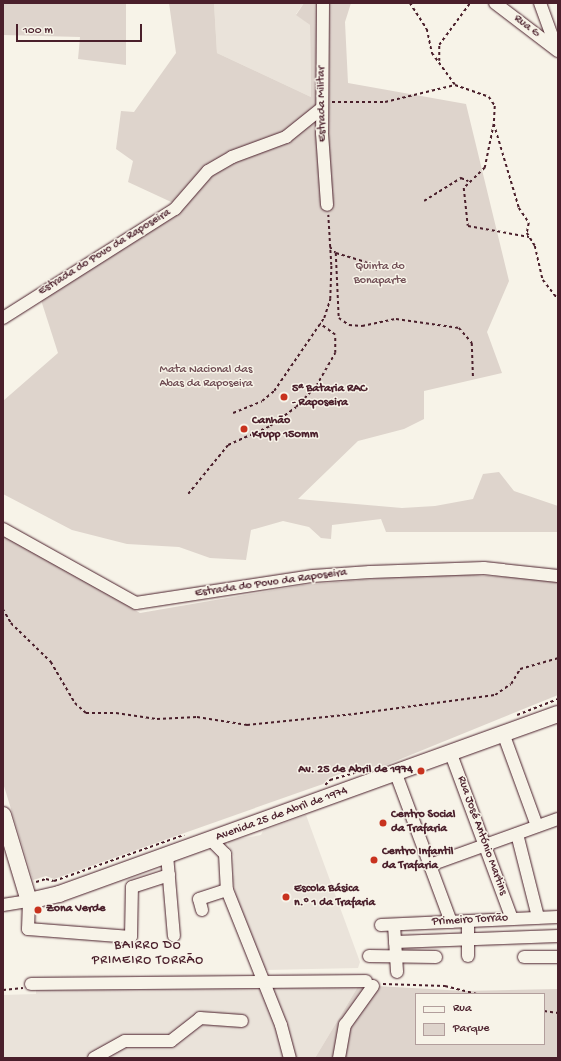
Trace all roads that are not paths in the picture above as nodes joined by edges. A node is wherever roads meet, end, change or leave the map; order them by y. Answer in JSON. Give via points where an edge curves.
{"nodes":[{"id":1,"x":323,"y":3,"type":"edge"},
{"id":2,"x":495,"y":3,"type":"edge"},
{"id":3,"x":540,"y":3,"type":"edge"},
{"id":4,"x":558,"y":50,"type":"edge"},
{"id":5,"x":322,"y":104,"type":"junction"},
{"id":6,"x":327,"y":205,"type":"road end"},
{"id":7,"x":3,"y":318,"type":"edge"},
{"id":8,"x":3,"y":529,"type":"edge"},
{"id":9,"x":558,"y":576,"type":"edge"},
{"id":10,"x":558,"y":714,"type":"edge"},
{"id":11,"x":503,"y":733,"type":"junction"},
{"id":12,"x":451,"y":754,"type":"junction"},
{"id":13,"x":396,"y":774,"type":"junction"},
{"id":14,"x":3,"y":815,"type":"edge"},
{"id":15,"x":558,"y":819,"type":"edge"},
{"id":16,"x":537,"y":826,"type":"junction"},
{"id":17,"x":517,"y":834,"type":"junction"},
{"id":18,"x":211,"y":840,"type":"junction"},
{"id":19,"x":484,"y":845,"type":"junction"},
{"id":20,"x":167,"y":856,"type":"junction"},
{"id":21,"x":430,"y":865,"type":"junction"},
{"id":22,"x":169,"y":875,"type":"junction"},
{"id":23,"x":227,"y":890,"type":"junction"},
{"id":24,"x":29,"y":902,"type":"junction"},
{"id":25,"x":3,"y":905,"type":"edge"},
{"id":26,"x":202,"y":910,"type":"dead end"},
{"id":27,"x":558,"y":916,"type":"edge"},
{"id":28,"x":538,"y":918,"type":"junction"},
{"id":29,"x":512,"y":919,"type":"junction"},
{"id":30,"x":468,"y":921,"type":"junction"},
{"id":31,"x":451,"y":922,"type":"junction"},
{"id":32,"x":381,"y":925,"type":"dead end"},
{"id":33,"x":394,"y":925,"type":"junction"},
{"id":34,"x":174,"y":936,"type":"dead end"},
{"id":35,"x":558,"y":936,"type":"edge"},
{"id":36,"x":468,"y":940,"type":"junction"},
{"id":37,"x":395,"y":942,"type":"junction"},
{"id":38,"x":369,"y":956,"type":"dead end"},
{"id":39,"x":396,"y":956,"type":"junction"},
{"id":40,"x":468,"y":956,"type":"dead end"},
{"id":41,"x":436,"y":957,"type":"dead end"},
{"id":42,"x":524,"y":957,"type":"dead end"},
{"id":43,"x":558,"y":957,"type":"edge"},
{"id":44,"x":397,"y":972,"type":"dead end"},
{"id":45,"x":31,"y":984,"type":"road end"},
{"id":46,"x":263,"y":984,"type":"junction"},
{"id":47,"x":242,"y":1021,"type":"dead end"},
{"id":48,"x":286,"y":1045,"type":"junction"},
{"id":49,"x":114,"y":1053,"type":"edge"},
{"id":50,"x":94,"y":1058,"type":"edge"},
{"id":51,"x":282,"y":1058,"type":"edge"},
{"id":52,"x":290,"y":1058,"type":"edge"},
{"id":53,"x":339,"y":1058,"type":"edge"}],
"edges":[{"from":1,"to":5,"type":"street","name":"Estrada Militar"},
{"from":2,"to":4,"type":"street","name":"Rua G"},
{"from":3,"to":4,"type":"street","via":[[545,25]]},
{"from":5,"to":6,"type":"street","name":"Estrada Militar"},
{"from":5,"to":7,"type":"street","name":"Estrada do Povo da Raposeira","via":[[286,137],[232,157],[208,171],[175,209]]},
{"from":8,"to":9,"type":"street","name":"Estrada do Povo da Raposeira","via":[[136,603],[313,576],[370,572],[484,568]]},
{"from":10,"to":11,"type":"main road","name":"Avenida 25 de Abril de 1974"},
{"from":11,"to":12,"type":"main road","name":"Avenida 25 de Abril de 1974"},
{"from":11,"to":16,"type":"street"},
{"from":12,"to":13,"type":"main road","name":"Avenida 25 de Abril de 1974"},
{"from":12,"to":19,"type":"street","name":"Rua José António Martins"},
{"from":13,"to":18,"type":"main road","name":"Avenida 25 de Abril de 1974"},
{"from":13,"to":21,"type":"street"},
{"from":14,"to":24,"type":"main road"},
{"from":15,"to":16,"type":"street"},
{"from":16,"to":17,"type":"street"},
{"from":17,"to":19,"type":"street"},
{"from":17,"to":28,"type":"street"},
{"from":18,"to":20,"type":"main road","name":"Avenida 25 de Abril de 1974"},
{"from":18,"to":23,"type":"street","via":[[225,854]]},
{"from":19,"to":21,"type":"street"},
{"from":19,"to":29,"type":"street","name":"Rua José António Martins"},
{"from":20,"to":22,"type":"street"},
{"from":20,"to":24,"type":"main road","name":"Avenida 25 de Abril de 1974"},
{"from":21,"to":31,"type":"street"},
{"from":22,"to":24,"type":"street","via":[[132,887],[131,937],[28,929]]},
{"from":22,"to":34,"type":"street"},
{"from":23,"to":26,"type":"street","via":[[199,899]]},
{"from":23,"to":46,"type":"street"},
{"from":24,"to":25,"type":"street","name":"Avenida 25 de Abril de 1974"},
{"from":27,"to":28,"type":"street","name":"Primeiro Torrão"},
{"from":28,"to":29,"type":"street","name":"Primeiro Torrão"},
{"from":29,"to":30,"type":"street","name":"Primeiro Torrão"},
{"from":30,"to":31,"type":"street","name":"Primeiro Torrão"},
{"from":30,"to":36,"type":"street"},
{"from":31,"to":33,"type":"street","name":"Primeiro Torrão"},
{"from":32,"to":33,"type":"street","name":"Primeiro Torrão"},
{"from":33,"to":37,"type":"street"},
{"from":35,"to":36,"type":"street","name":"Primeiro Torrão"},
{"from":36,"to":37,"type":"street","name":"Primeiro Torrão"},
{"from":36,"to":40,"type":"street"},
{"from":37,"to":39,"type":"street"},
{"from":38,"to":39,"type":"street"},
{"from":39,"to":41,"type":"street"},
{"from":39,"to":44,"type":"street"},
{"from":42,"to":43,"type":"street"},
{"from":45,"to":46,"type":"street"},
{"from":46,"to":48,"type":"street"},
{"from":46,"to":53,"type":"street","via":[[370,984],[345,1025]]},
{"from":47,"to":49,"type":"street","via":[[200,1018],[171,1041],[125,1042]]},
{"from":48,"to":51,"type":"street"},
{"from":48,"to":52,"type":"street"},
{"from":49,"to":50,"type":"street"}]}
